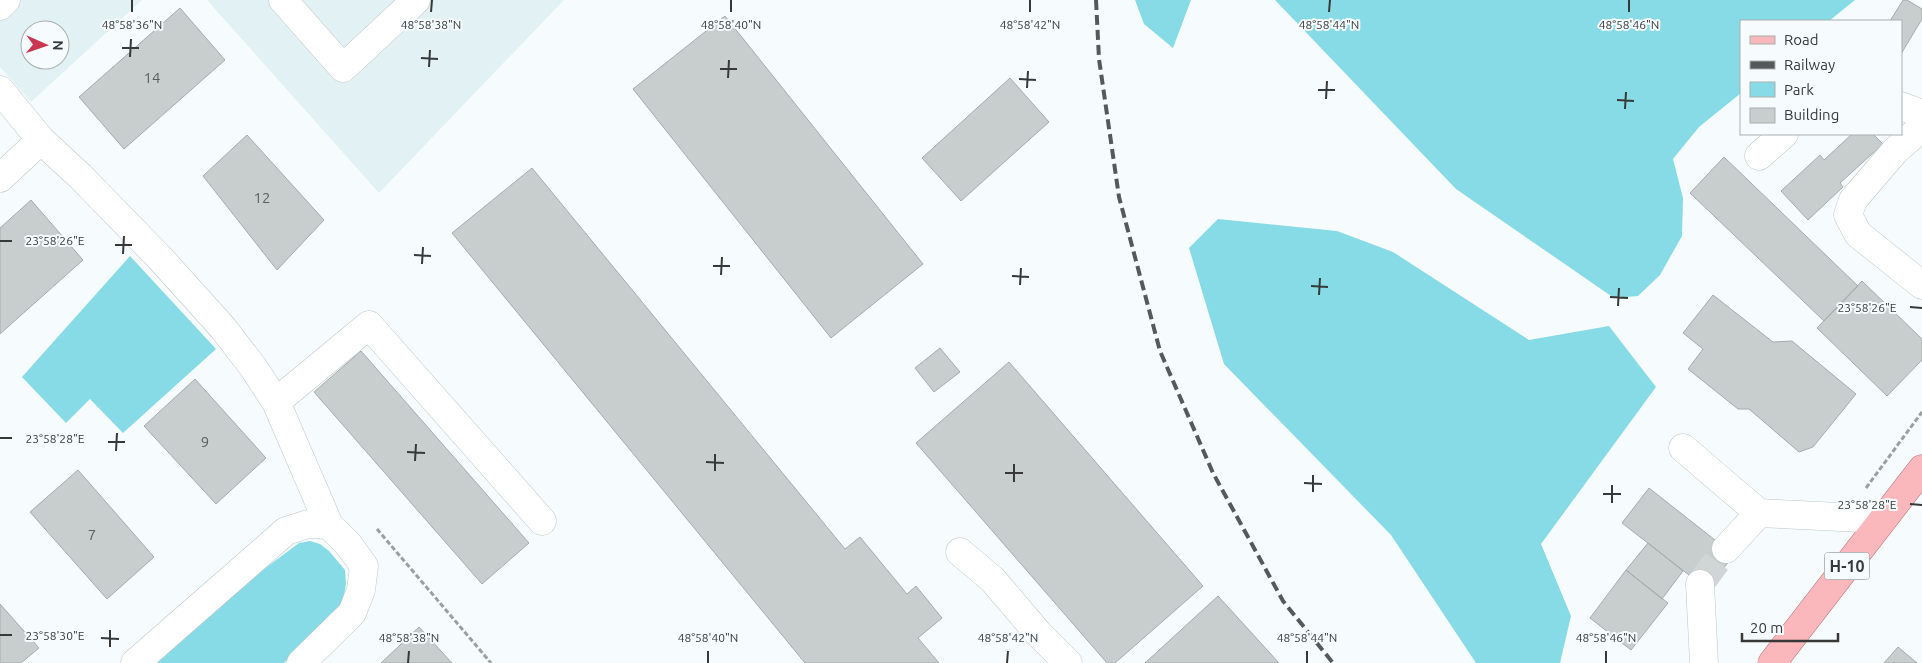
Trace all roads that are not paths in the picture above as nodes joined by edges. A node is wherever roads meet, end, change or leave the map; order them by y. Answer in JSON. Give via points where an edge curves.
{"nodes":[{"id":1,"x":6,"y":0,"type":"edge"},
{"id":2,"x":283,"y":0,"type":"edge"},
{"id":3,"x":416,"y":0,"type":"edge"},
{"id":4,"x":0,"y":6,"type":"edge"},
{"id":5,"x":0,"y":90,"type":"edge"},
{"id":6,"x":1902,"y":106,"type":"edge"},
{"id":7,"x":1922,"y":114,"type":"edge"},
{"id":8,"x":1922,"y":127,"type":"edge"},
{"id":9,"x":1783,"y":135,"type":"edge"},
{"id":10,"x":41,"y":140,"type":"junction"},
{"id":11,"x":1759,"y":156,"type":"dead end"},
{"id":12,"x":0,"y":178,"type":"edge"},
{"id":13,"x":1922,"y":285,"type":"edge"},
{"id":14,"x":276,"y":402,"type":"junction"},
{"id":15,"x":1683,"y":448,"type":"dead end"},
{"id":16,"x":1922,"y":469,"type":"edge"},
{"id":17,"x":1759,"y":513,"type":"junction"},
{"id":18,"x":1884,"y":519,"type":"junction"},
{"id":19,"x":542,"y":521,"type":"dead end"},
{"id":20,"x":328,"y":525,"type":"junction"},
{"id":21,"x":1726,"y":549,"type":"tunnel mouth"},
{"id":22,"x":960,"y":552,"type":"dead end"},
{"id":23,"x":1700,"y":584,"type":"tunnel mouth"},
{"id":24,"x":135,"y":663,"type":"edge"},
{"id":25,"x":301,"y":663,"type":"edge"},
{"id":26,"x":1068,"y":663,"type":"edge"},
{"id":27,"x":1704,"y":663,"type":"edge"},
{"id":28,"x":1772,"y":663,"type":"edge"}],
"edges":[{"from":1,"to":4,"type":"street"},
{"from":2,"to":3,"type":"street","via":[[343,68]]},
{"from":5,"to":10,"type":"street"},
{"from":6,"to":7,"type":"street"},
{"from":8,"to":13,"type":"street","via":[[1895,151],[1853,200],[1848,215],[1858,234]]},
{"from":9,"to":11,"type":"street"},
{"from":10,"to":12,"type":"street"},
{"from":10,"to":14,"type":"street","via":[[159,257],[223,328]]},
{"from":14,"to":19,"type":"street","via":[[370,325]]},
{"from":14,"to":20,"type":"street"},
{"from":15,"to":17,"type":"street"},
{"from":16,"to":18,"type":"main road","number":"Н-10"},
{"from":17,"to":18,"type":"street"},
{"from":17,"to":21,"type":"street"},
{"from":18,"to":28,"type":"main road","number":"Н-10"},
{"from":20,"to":24,"type":"street","via":[[308,524],[286,531]]},
{"from":20,"to":25,"type":"street","via":[[364,566],[361,590],[352,613]]},
{"from":22,"to":26,"type":"street","via":[[993,580]]},
{"from":23,"to":27,"type":"street"}]}
